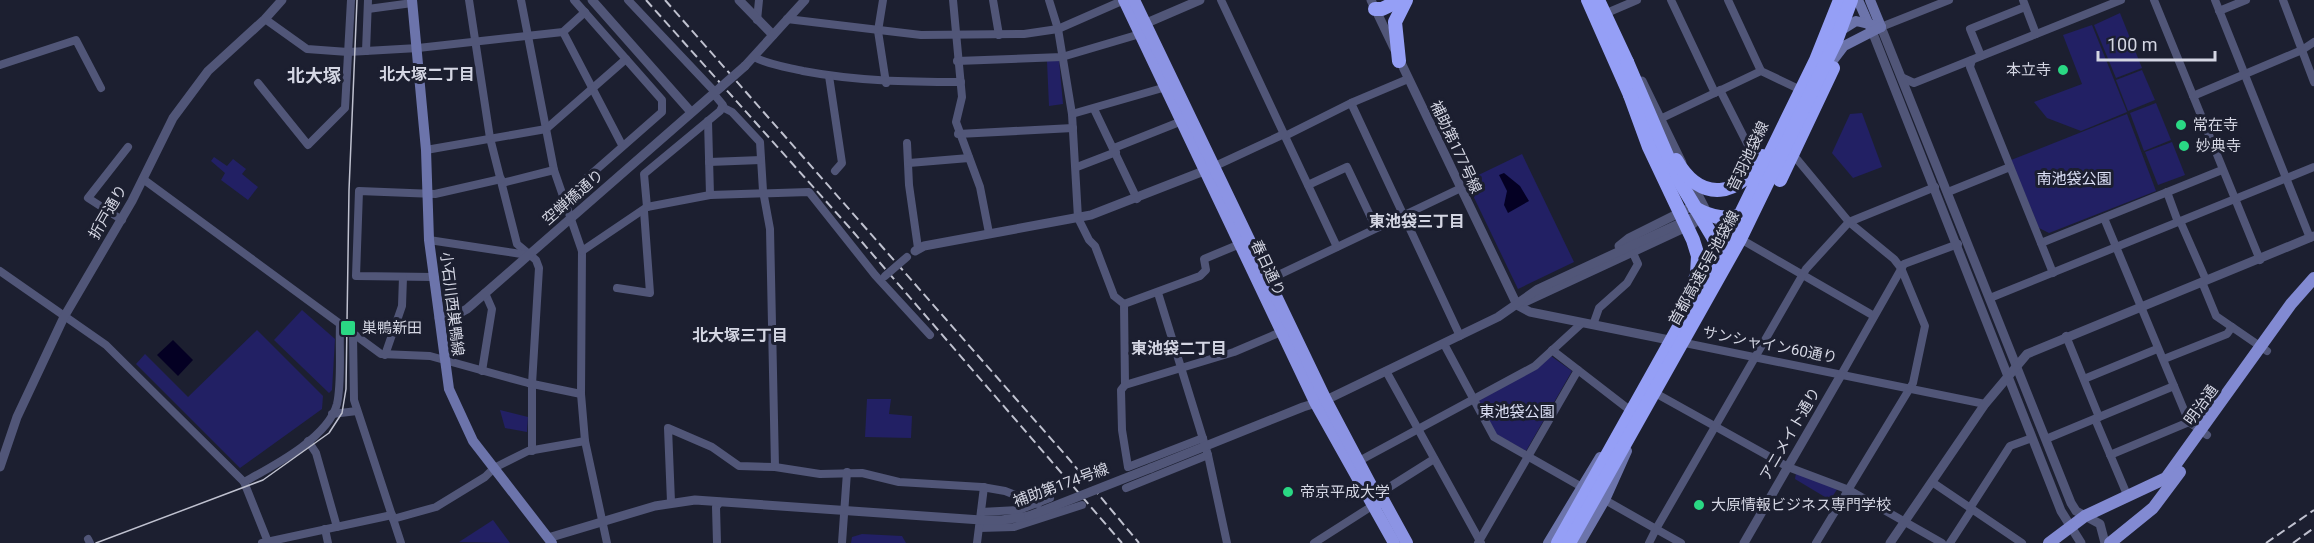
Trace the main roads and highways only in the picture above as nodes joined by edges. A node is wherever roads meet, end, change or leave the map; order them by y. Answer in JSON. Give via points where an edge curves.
{"nodes":[{"id":1,"x":1124,"y":0,"type":"edge"},
{"id":2,"x":1134,"y":0,"type":"edge"},
{"id":3,"x":1388,"y":0,"type":"edge"},
{"id":4,"x":1401,"y":0,"type":"edge"},
{"id":5,"x":1406,"y":0,"type":"edge"},
{"id":6,"x":1588,"y":0,"type":"edge"},
{"id":7,"x":1598,"y":0,"type":"edge"},
{"id":8,"x":1870,"y":0,"type":"edge"},
{"id":9,"x":412,"y":2,"type":"edge"},
{"id":10,"x":1848,"y":2,"type":"edge"},
{"id":11,"x":1373,"y":4,"type":"edge"},
{"id":12,"x":1873,"y":27,"type":"junction"},
{"id":13,"x":1141,"y":28,"type":"junction"},
{"id":14,"x":1814,"y":52,"type":"junction"},
{"id":15,"x":1399,"y":61,"type":"road end"},
{"id":16,"x":1627,"y":62,"type":"junction"},
{"id":17,"x":1808,"y":77,"type":"junction"},
{"id":18,"x":1630,"y":95,"type":"junction"},
{"id":19,"x":1209,"y":169,"type":"junction"},
{"id":20,"x":2314,"y":278,"type":"edge"},
{"id":21,"x":2314,"y":290,"type":"edge"},
{"id":22,"x":2263,"y":349,"type":"junction"},
{"id":23,"x":1651,"y":391,"type":"junction"},
{"id":24,"x":1320,"y":401,"type":"junction"},
{"id":25,"x":1629,"y":414,"type":"junction"},
{"id":26,"x":1640,"y":424,"type":"junction"},
{"id":27,"x":2204,"y":432,"type":"junction"},
{"id":28,"x":1617,"y":457,"type":"junction"},
{"id":29,"x":1354,"y":464,"type":"junction"},
{"id":30,"x":549,"y":541,"type":"edge"},
{"id":31,"x":1388,"y":543,"type":"edge"},
{"id":32,"x":1394,"y":543,"type":"edge"},
{"id":33,"x":1401,"y":543,"type":"edge"},
{"id":34,"x":1407,"y":543,"type":"edge"},
{"id":35,"x":1548,"y":543,"type":"edge"},
{"id":36,"x":1557,"y":543,"type":"edge"},
{"id":37,"x":1570,"y":543,"type":"edge"},
{"id":38,"x":1580,"y":543,"type":"edge"},
{"id":39,"x":2049,"y":543,"type":"edge"},
{"id":40,"x":2107,"y":543,"type":"edge"}],
"edges":[{"from":1,"to":13,"type":"highway","name":"春日通り"},
{"from":2,"to":13,"type":"highway","name":"春日通り"},
{"from":3,"to":11,"type":"highway"},
{"from":4,"to":11,"type":"highway","via":[[1382,9]]},
{"from":5,"to":15,"type":"highway","via":[[1395,22]]},
{"from":6,"to":18,"type":"highway"},
{"from":7,"to":16,"type":"highway"},
{"from":8,"to":12,"type":"main road"},
{"from":9,"to":30,"type":"main road","name":"小石川西巣鴨線","via":[[426,150],[429,240],[449,389],[464,424]]},
{"from":10,"to":12,"type":"main road"},
{"from":10,"to":14,"type":"main road","name":"音羽池袋線"},
{"from":10,"to":17,"type":"highway","name":"首都高速5号池袋線","bridge":true},
{"from":10,"to":18,"type":"highway","bridge":true,"via":[[1839,53],[1796,148],[1770,196],[1747,213],[1715,217],[1696,209],[1684,197]]},
{"from":10,"to":28,"type":"highway","name":"首都高速5号池袋線","bridge":true,"via":[[1740,239]]},
{"from":12,"to":14,"type":"main road","via":[[1850,23]]},
{"from":12,"to":23,"type":"main road","via":[[1838,52],[1744,241],[1685,344]]},
{"from":13,"to":19,"type":"highway","name":"春日通り"},
{"from":13,"to":19,"type":"highway","name":"春日通り","via":[[1182,122]]},
{"from":14,"to":25,"type":"main road","name":"音羽池袋線","via":[[1728,229]]},
{"from":16,"to":17,"type":"highway","bridge":true,"via":[[1680,166],[1697,184],[1713,190],[1730,189],[1747,178]]},
{"from":16,"to":28,"type":"highway","bridge":true,"via":[[1674,172],[1717,244],[1724,277],[1717,300],[1653,411]]},
{"from":17,"to":23,"type":"highway","name":"首都高速5号池袋線","bridge":true},
{"from":18,"to":23,"type":"highway","bridge":true,"via":[[1698,256],[1693,288],[1658,353]]},
{"from":19,"to":24,"type":"highway","name":"春日通り","via":[[1268,280]]},
{"from":19,"to":24,"type":"highway","name":"春日通り","via":[[1281,332]]},
{"from":20,"to":22,"type":"main road","name":"明治通"},
{"from":21,"to":22,"type":"main road","name":"明治通"},
{"from":22,"to":27,"type":"main road","name":"明治通"},
{"from":23,"to":26,"type":"main road"},
{"from":23,"to":36,"type":"highway","name":"首都高速5号池袋線","bridge":true},
{"from":24,"to":29,"type":"highway","name":"春日通り"},
{"from":25,"to":35,"type":"main road","via":[[1580,486]]},
{"from":25,"to":36,"type":"main road","name":"音羽池袋線"},
{"from":26,"to":37,"type":"main road"},
{"from":26,"to":38,"type":"main road"},
{"from":27,"to":39,"type":"main road","name":"明治通","via":[[2166,478],[2085,516]]},
{"from":27,"to":40,"type":"main road","name":"明治通","via":[[2153,508]]},
{"from":28,"to":37,"type":"highway","name":"首都高速5号池袋線","bridge":true},
{"from":29,"to":31,"type":"highway","via":[[1369,508]]},
{"from":29,"to":32,"type":"highway","name":"春日通り"},
{"from":29,"to":33,"type":"highway","name":"春日通り"},
{"from":29,"to":34,"type":"highway","via":[[1380,493]]}]}
